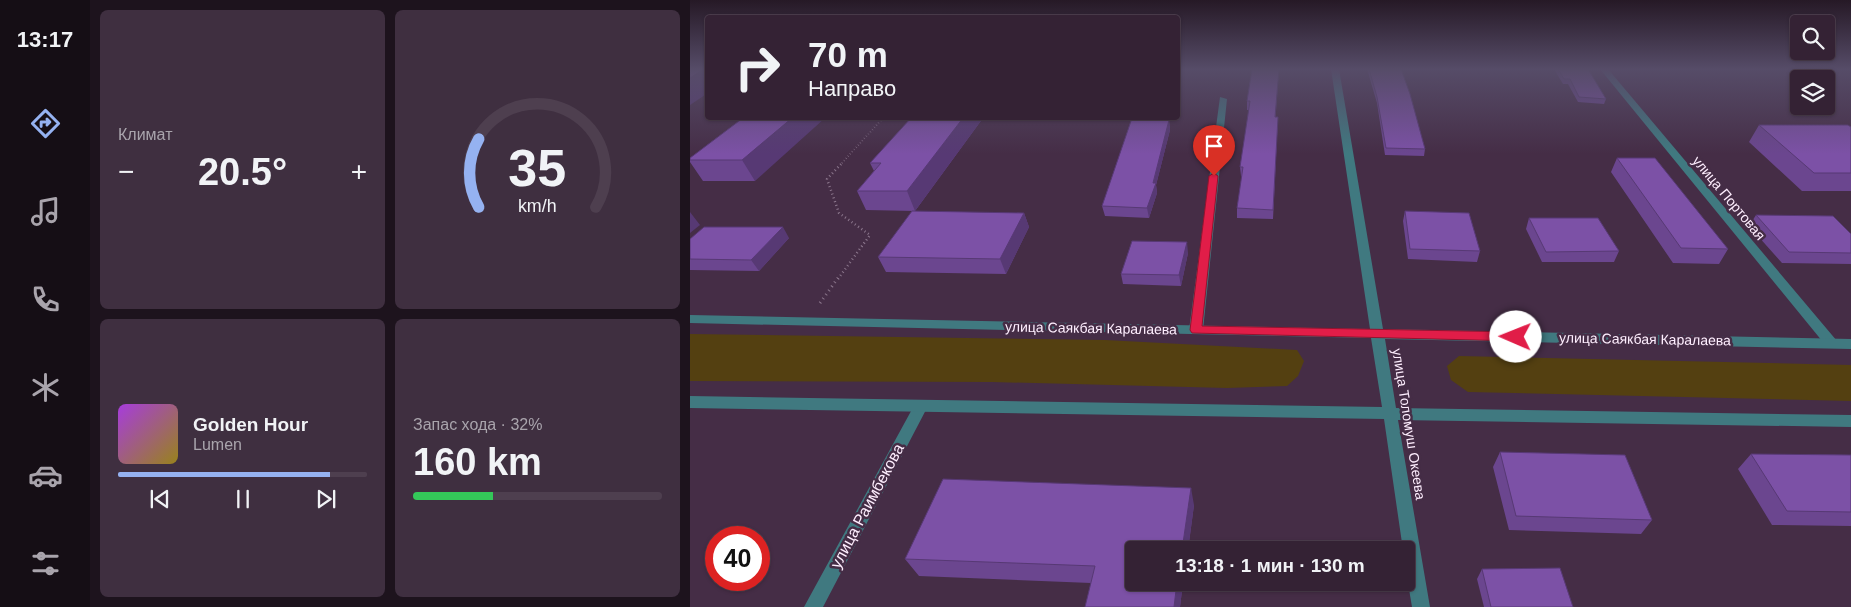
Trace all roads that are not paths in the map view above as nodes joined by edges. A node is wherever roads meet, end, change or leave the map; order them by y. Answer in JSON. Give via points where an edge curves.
{"nodes":[{"id":1,"x":1340,"y":97,"type":"edge"},
{"id":2,"x":1627,"y":97,"type":"edge"},
{"id":3,"x":1223,"y":99,"type":"dead end"},
{"id":4,"x":690,"y":319,"type":"edge"},
{"id":5,"x":1196,"y":330,"type":"junction"},
{"id":6,"x":1378,"y":334,"type":"junction"},
{"id":7,"x":1832,"y":344,"type":"junction"},
{"id":8,"x":1851,"y":344,"type":"edge"},
{"id":9,"x":690,"y":402,"type":"edge"},
{"id":10,"x":921,"y":406,"type":"junction"},
{"id":11,"x":1390,"y":413,"type":"junction"},
{"id":12,"x":1851,"y":421,"type":"edge"},
{"id":13,"x":813,"y":607,"type":"edge"},
{"id":14,"x":1421,"y":607,"type":"edge"}],
"edges":[{"from":1,"to":6,"type":"street","name":"улица Толомуш Океева"},
{"from":2,"to":7,"type":"street","name":"улица Портовая"},
{"from":3,"to":5,"type":"street"},
{"from":4,"to":5,"type":"street","name":"улица Саякбая Каралаева"},
{"from":5,"to":6,"type":"street","name":"улица Саякбая Каралаева"},
{"from":6,"to":7,"type":"street","name":"улица Саякбая Каралаева"},
{"from":6,"to":11,"type":"street","name":"улица Толомуш Океева"},
{"from":7,"to":8,"type":"street","name":"улица Саякбая Каралаева"},
{"from":9,"to":10,"type":"street"},
{"from":10,"to":11,"type":"street"},
{"from":10,"to":13,"type":"street","name":"улица Раимбекова"},
{"from":11,"to":12,"type":"street"},
{"from":11,"to":14,"type":"street","name":"улица Толомуш Океева"}]}
